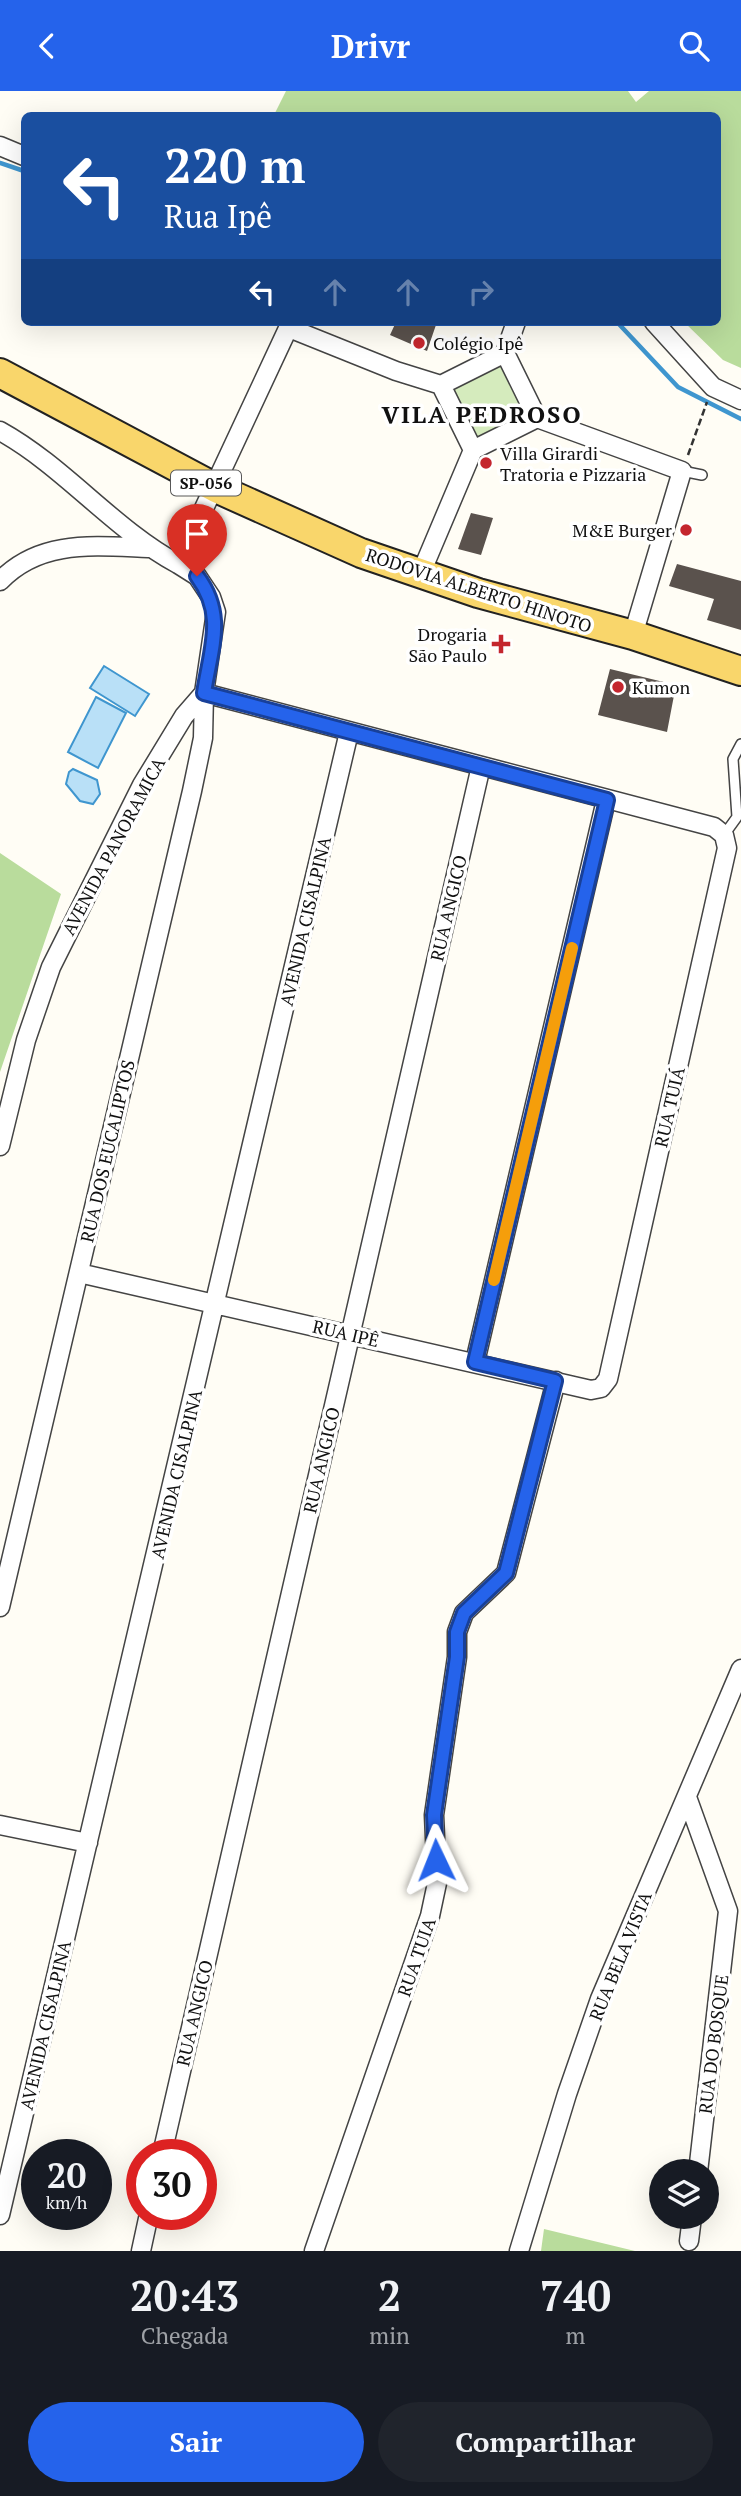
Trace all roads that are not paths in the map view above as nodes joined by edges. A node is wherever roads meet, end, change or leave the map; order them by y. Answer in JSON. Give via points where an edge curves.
{"nodes":[{"id":1,"x":0,"y":146,"type":"edge"},
{"id":2,"x":21,"y":155,"type":"edge"},
{"id":3,"x":290,"y":326,"type":"edge"},
{"id":4,"x":292,"y":326,"type":"edge"},
{"id":5,"x":515,"y":326,"type":"edge"},
{"id":6,"x":658,"y":326,"type":"edge"},
{"id":7,"x":505,"y":353,"type":"junction"},
{"id":8,"x":0,"y":373,"type":"edge"},
{"id":9,"x":441,"y":385,"type":"junction"},
{"id":10,"x":741,"y":400,"type":"edge"},
{"id":11,"x":537,"y":418,"type":"junction"},
{"id":12,"x":0,"y":431,"type":"edge"},
{"id":13,"x":474,"y":450,"type":"junction"},
{"id":14,"x":682,"y":471,"type":"junction"},
{"id":15,"x":702,"y":475,"type":"dead end"},
{"id":16,"x":216,"y":488,"type":"junction"},
{"id":17,"x":148,"y":548,"type":"junction"},
{"id":18,"x":178,"y":565,"type":"junction"},
{"id":19,"x":421,"y":573,"type":"junction"},
{"id":20,"x":1,"y":579,"type":"edge"},
{"id":21,"x":633,"y":635,"type":"junction"},
{"id":22,"x":741,"y":671,"type":"edge"},
{"id":23,"x":204,"y":693,"type":"junction"},
{"id":24,"x":349,"y":732,"type":"junction"},
{"id":25,"x":741,"y":744,"type":"edge"},
{"id":26,"x":481,"y":766,"type":"junction"},
{"id":27,"x":607,"y":800,"type":"junction"},
{"id":28,"x":724,"y":835,"type":"junction"},
{"id":29,"x":0,"y":1146,"type":"edge"},
{"id":30,"x":79,"y":1273,"type":"junction"},
{"id":31,"x":216,"y":1304,"type":"junction"},
{"id":32,"x":351,"y":1334,"type":"junction"},
{"id":33,"x":475,"y":1362,"type":"junction"},
{"id":34,"x":608,"y":1379,"type":"joint"},
{"id":35,"x":555,"y":1381,"type":"junction"},
{"id":36,"x":0,"y":1608,"type":"edge"},
{"id":37,"x":741,"y":1669,"type":"edge"},
{"id":38,"x":687,"y":1797,"type":"junction"},
{"id":39,"x":0,"y":1825,"type":"edge"},
{"id":40,"x":88,"y":1843,"type":"junction"},
{"id":41,"x":165,"y":2139,"type":"edge"},
{"id":42,"x":699,"y":2159,"type":"edge"},
{"id":43,"x":0,"y":2215,"type":"edge"},
{"id":44,"x":690,"y":2229,"type":"edge"},
{"id":45,"x":146,"y":2230,"type":"edge"},
{"id":46,"x":689,"y":2241,"type":"dead end"},
{"id":47,"x":141,"y":2251,"type":"edge"},
{"id":48,"x":314,"y":2251,"type":"edge"},
{"id":49,"x":519,"y":2251,"type":"edge"}],
"edges":[{"from":1,"to":2,"type":"street"},
{"from":3,"to":16,"type":"street"},
{"from":4,"to":9,"type":"street","via":[[396,371]]},
{"from":5,"to":7,"type":"street"},
{"from":6,"to":10,"type":"street","via":[[713,387]]},
{"from":7,"to":9,"type":"street"},
{"from":7,"to":11,"type":"street"},
{"from":8,"to":16,"type":"main road","name":"RODOVIA ALBERTO HINOTO","number":"SP-056"},
{"from":9,"to":13,"type":"street"},
{"from":11,"to":13,"type":"street"},
{"from":11,"to":14,"type":"street"},
{"from":12,"to":17,"type":"street","via":[[28,447]]},
{"from":13,"to":19,"type":"street"},
{"from":14,"to":15,"type":"lane"},
{"from":14,"to":21,"type":"street"},
{"from":16,"to":18,"type":"street"},
{"from":16,"to":19,"type":"main road","name":"RODOVIA ALBERTO HINOTO","number":"SP-056","via":[[361,553]]},
{"from":17,"to":18,"type":"street"},
{"from":17,"to":20,"type":"street","via":[[57,548]]},
{"from":18,"to":23,"type":"street","via":[[197,576],[216,612]]},
{"from":19,"to":21,"type":"main road","name":"RODOVIA ALBERTO HINOTO","number":"SP-056"},
{"from":21,"to":22,"type":"main road","name":"RODOVIA ALBERTO HINOTO","number":"SP-056"},
{"from":23,"to":24,"type":"street"},
{"from":23,"to":29,"type":"street","name":"AVENIDA PANORAMICA","via":[[184,716],[142,785],[51,967],[26,1040]]},
{"from":23,"to":30,"type":"street","name":"RUA DOS EUCALIPTOS","via":[[203,738]]},
{"from":24,"to":26,"type":"street"},
{"from":24,"to":31,"type":"street","name":"AVENIDA CISALPINA"},
{"from":25,"to":28,"type":"lane","via":[[733,759],[737,817]]},
{"from":26,"to":27,"type":"street"},
{"from":26,"to":32,"type":"street","name":"RUA ANGICO"},
{"from":27,"to":28,"type":"street","via":[[714,827]]},
{"from":27,"to":33,"type":"street"},
{"from":28,"to":34,"type":"street","name":"RUA TUIÁ","via":[[727,848]]},
{"from":30,"to":31,"type":"street","name":"RUA IPÊ"},
{"from":30,"to":36,"type":"street","name":"RUA DOS EUCALIPTOS"},
{"from":31,"to":32,"type":"street","name":"RUA IPÊ"},
{"from":31,"to":40,"type":"street","name":"AVENIDA CISALPINA"},
{"from":32,"to":33,"type":"street","name":"RUA IPÊ"},
{"from":32,"to":41,"type":"street","name":"RUA ANGICO"},
{"from":33,"to":35,"type":"street","name":"RUA IPÊ"},
{"from":34,"to":35,"type":"street","name":"RUA IPÊ","via":[[601,1388],[591,1390]]},
{"from":35,"to":48,"type":"street","name":"RUA TUIA","via":[[506,1573],[464,1613],[457,1632],[434,1815],[437,1883],[430,1916]]},
{"from":37,"to":38,"type":"street","name":"RUA BELA VISTA"},
{"from":38,"to":42,"type":"street","name":"RUA DO BOSQUE","via":[[728,1911]]},
{"from":38,"to":49,"type":"street","name":"RUA BELA VISTA","via":[[600,1999]]},
{"from":39,"to":40,"type":"street"},
{"from":40,"to":43,"type":"street","name":"AVENIDA CISALPINA"},
{"from":44,"to":46,"type":"street"},
{"from":45,"to":47,"type":"street"}]}
